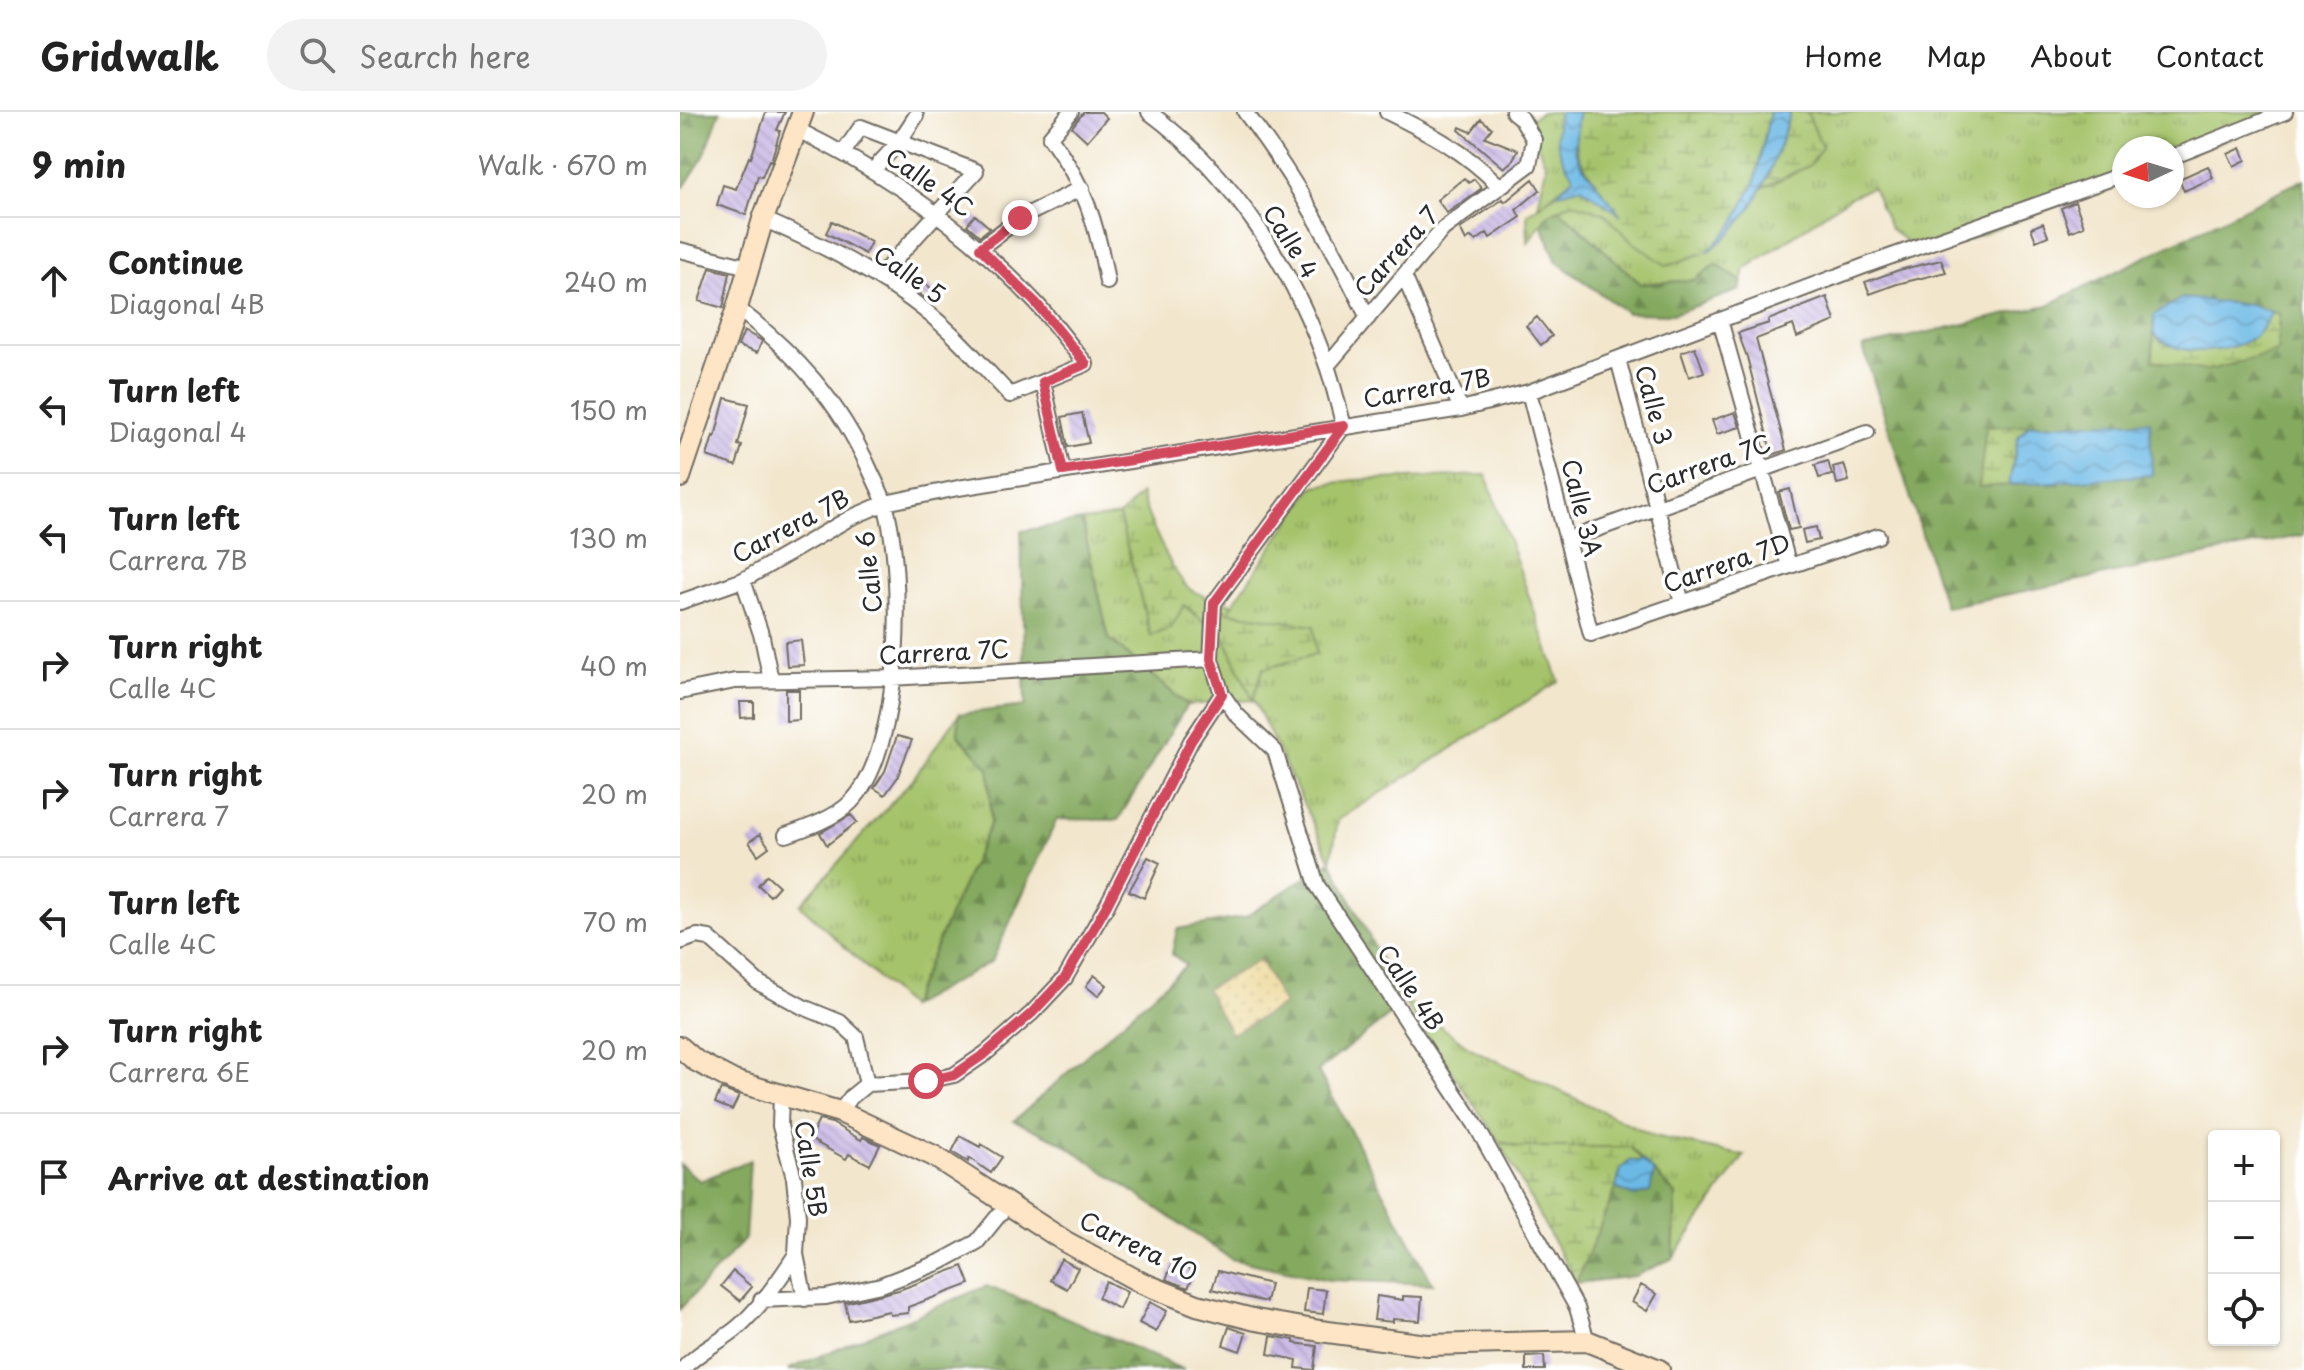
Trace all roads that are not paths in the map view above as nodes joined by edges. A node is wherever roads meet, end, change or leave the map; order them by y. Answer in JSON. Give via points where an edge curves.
{"nodes":[{"id":1,"x":1071,"y":112,"type":"edge"},
{"id":2,"x":1149,"y":112,"type":"edge"},
{"id":3,"x":1245,"y":112,"type":"edge"},
{"id":4,"x":1387,"y":112,"type":"edge"},
{"id":5,"x":1513,"y":112,"type":"edge"},
{"id":6,"x":2285,"y":112,"type":"edge"},
{"id":7,"x":916,"y":116,"type":"dead end"},
{"id":8,"x":800,"y":121,"type":"edge"},
{"id":9,"x":899,"y":142,"type":"junction"},
{"id":10,"x":2184,"y":152,"type":"edge"},
{"id":11,"x":843,"y":153,"type":"junction"},
{"id":12,"x":873,"y":170,"type":"junction"},
{"id":13,"x":2112,"y":178,"type":"edge"},
{"id":14,"x":1498,"y":185,"type":"junction"},
{"id":15,"x":1082,"y":188,"type":"junction"},
{"id":16,"x":938,"y":213,"type":"junction"},
{"id":17,"x":763,"y":219,"type":"junction"},
{"id":18,"x":980,"y":248,"type":"junction"},
{"id":19,"x":680,"y":250,"type":"edge"},
{"id":20,"x":748,"y":267,"type":"junction"},
{"id":21,"x":1404,"y":276,"type":"junction"},
{"id":22,"x":879,"y":277,"type":"junction"},
{"id":23,"x":1107,"y":282,"type":"dead end"},
{"id":24,"x":737,"y":308,"type":"junction"},
{"id":25,"x":1368,"y":318,"type":"junction"},
{"id":26,"x":1720,"y":320,"type":"junction"},
{"id":27,"x":1618,"y":359,"type":"junction"},
{"id":28,"x":1327,"y":366,"type":"junction"},
{"id":29,"x":1043,"y":382,"type":"junction"},
{"id":30,"x":1529,"y":392,"type":"junction"},
{"id":31,"x":1461,"y":409,"type":"junction"},
{"id":32,"x":1344,"y":426,"type":"junction"},
{"id":33,"x":1867,"y":432,"type":"dead end"},
{"id":34,"x":1762,"y":470,"type":"junction"},
{"id":35,"x":1063,"y":471,"type":"junction"},
{"id":36,"x":680,"y":477,"type":"edge"},
{"id":37,"x":885,"y":503,"type":"junction"},
{"id":38,"x":1657,"y":507,"type":"junction"},
{"id":39,"x":1878,"y":536,"type":"dead end"},
{"id":40,"x":1567,"y":540,"type":"junction"},
{"id":41,"x":1789,"y":566,"type":"junction"},
{"id":42,"x":743,"y":580,"type":"junction"},
{"id":43,"x":680,"y":602,"type":"edge"},
{"id":44,"x":1682,"y":603,"type":"junction"},
{"id":45,"x":1591,"y":634,"type":"joint"},
{"id":46,"x":1211,"y":659,"type":"junction"},
{"id":47,"x":891,"y":678,"type":"junction"},
{"id":48,"x":771,"y":680,"type":"junction"},
{"id":49,"x":680,"y":692,"type":"edge"},
{"id":50,"x":1222,"y":694,"type":"junction"},
{"id":51,"x":786,"y":835,"type":"dead end"},
{"id":52,"x":680,"y":942,"type":"edge"},
{"id":53,"x":680,"y":1047,"type":"edge"},
{"id":54,"x":867,"y":1084,"type":"junction"},
{"id":55,"x":781,"y":1093,"type":"junction"},
{"id":56,"x":840,"y":1112,"type":"junction"},
{"id":57,"x":1007,"y":1205,"type":"junction"},
{"id":58,"x":796,"y":1254,"type":"junction"},
{"id":59,"x":805,"y":1299,"type":"junction"},
{"id":60,"x":761,"y":1300,"type":"junction"},
{"id":61,"x":1587,"y":1341,"type":"junction"},
{"id":62,"x":682,"y":1370,"type":"edge"},
{"id":63,"x":1659,"y":1370,"type":"edge"}],
"edges":[{"from":1,"to":15,"type":"street","via":[[1050,137]]},
{"from":2,"to":28,"type":"street","name":"Calle 4","via":[[1214,173],[1261,232],[1299,297]]},
{"from":3,"to":25,"type":"street","via":[[1324,230]]},
{"from":4,"to":14,"type":"street","via":[[1445,141]]},
{"from":5,"to":14,"type":"street","name":"Carrera 7","via":[[1534,140],[1529,165]]},
{"from":6,"to":10,"type":"street"},
{"from":7,"to":9,"type":"street"},
{"from":8,"to":11,"type":"street","name":"Calle 4C"},
{"from":8,"to":17,"type":"street"},
{"from":9,"to":11,"type":"street","via":[[861,127]]},
{"from":9,"to":12,"type":"street"},
{"from":9,"to":16,"type":"street","via":[[976,171]]},
{"from":11,"to":12,"type":"street","name":"Calle 4C"},
{"from":12,"to":16,"type":"street","name":"Calle 4C"},
{"from":13,"to":26,"type":"street","name":"Carrera 7B"},
{"from":14,"to":21,"type":"street","name":"Carrera 7","via":[[1443,229]]},
{"from":15,"to":18,"type":"street","via":[[1020,218]]},
{"from":15,"to":23,"type":"street","via":[[1099,234]]},
{"from":16,"to":18,"type":"street","name":"Calle 4C"},
{"from":16,"to":22,"type":"street"},
{"from":17,"to":20,"type":"street"},
{"from":17,"to":22,"type":"street","name":"Calle 5"},
{"from":18,"to":29,"type":"street","name":"Calle 4C","via":[[1036,303],[1086,364]]},
{"from":19,"to":20,"type":"street"},
{"from":20,"to":24,"type":"street"},
{"from":21,"to":25,"type":"street","name":"Carrera 7"},
{"from":21,"to":31,"type":"street"},
{"from":22,"to":29,"type":"street","name":"Calle 5","via":[[949,331],[1010,395]]},
{"from":24,"to":36,"type":"street"},
{"from":24,"to":37,"type":"street","name":"Calle 6","via":[[810,373],[839,412]]},
{"from":25,"to":28,"type":"street","name":"Carrera 7"},
{"from":26,"to":27,"type":"street","name":"Carrera 7B"},
{"from":26,"to":34,"type":"street"},
{"from":27,"to":30,"type":"street","name":"Carrera 7B"},
{"from":27,"to":38,"type":"street","name":"Calle 3"},
{"from":28,"to":32,"type":"street","name":"Calle 4"},
{"from":29,"to":35,"type":"street"},
{"from":30,"to":31,"type":"street","name":"Carrera 7B"},
{"from":30,"to":40,"type":"street","name":"Calle 3A"},
{"from":31,"to":32,"type":"street","name":"Carrera 7B"},
{"from":32,"to":35,"type":"street","name":"Carrera 7B"},
{"from":32,"to":46,"type":"street","via":[[1214,603]]},
{"from":33,"to":34,"type":"street","name":"Carrera 7C"},
{"from":34,"to":38,"type":"street","name":"Carrera 7C"},
{"from":34,"to":41,"type":"street"},
{"from":35,"to":37,"type":"street","name":"Carrera 7B"},
{"from":37,"to":42,"type":"street","name":"Carrera 7B"},
{"from":37,"to":47,"type":"street","name":"Calle 6","via":[[898,619]]},
{"from":38,"to":40,"type":"street","name":"Carrera 7C"},
{"from":38,"to":44,"type":"street","name":"Calle 3"},
{"from":39,"to":41,"type":"street","name":"Carrera 7D"},
{"from":40,"to":45,"type":"street","name":"Calle 3A"},
{"from":41,"to":44,"type":"street","name":"Carrera 7D"},
{"from":42,"to":43,"type":"street","name":"Carrera 7B"},
{"from":42,"to":48,"type":"street"},
{"from":44,"to":45,"type":"street","name":"Carrera 7D"},
{"from":46,"to":47,"type":"street","name":"Carrera 7C"},
{"from":46,"to":50,"type":"street","name":"Calle 4B"},
{"from":47,"to":48,"type":"street","name":"Carrera 7C"},
{"from":47,"to":51,"type":"street","name":"Calle 6","via":[[887,730],[874,769],[850,803]]},
{"from":48,"to":49,"type":"street","name":"Carrera 7C"},
{"from":50,"to":54,"type":"street","via":[[1191,741],[1065,978],[1032,1013],[954,1075]]},
{"from":50,"to":61,"type":"street","name":"Calle 4B","via":[[1275,751],[1317,885],[1475,1124],[1577,1308]]},
{"from":52,"to":54,"type":"street","via":[[709,938],[759,983],[840,1022],[856,1037]]},
{"from":53,"to":55,"type":"street","name":"Carrera 10","via":[[734,1081]]},
{"from":54,"to":56,"type":"street"},
{"from":55,"to":56,"type":"street","name":"Carrera 10"},
{"from":55,"to":58,"type":"street","name":"Calle 5B","via":[[780,1126],[798,1217]]},
{"from":56,"to":57,"type":"street","name":"Carrera 10","via":[[934,1156]]},
{"from":57,"to":59,"type":"street","via":[[977,1242],[940,1262],[881,1285]]},
{"from":57,"to":61,"type":"street","name":"Carrera 10","via":[[1142,1283],[1256,1320],[1427,1345]]},
{"from":58,"to":59,"type":"street","name":"Calle 5B"},
{"from":58,"to":60,"type":"street"},
{"from":59,"to":60,"type":"street"},
{"from":60,"to":62,"type":"street","via":[[738,1327]]},
{"from":61,"to":63,"type":"street","name":"Carrera 10"}]}
